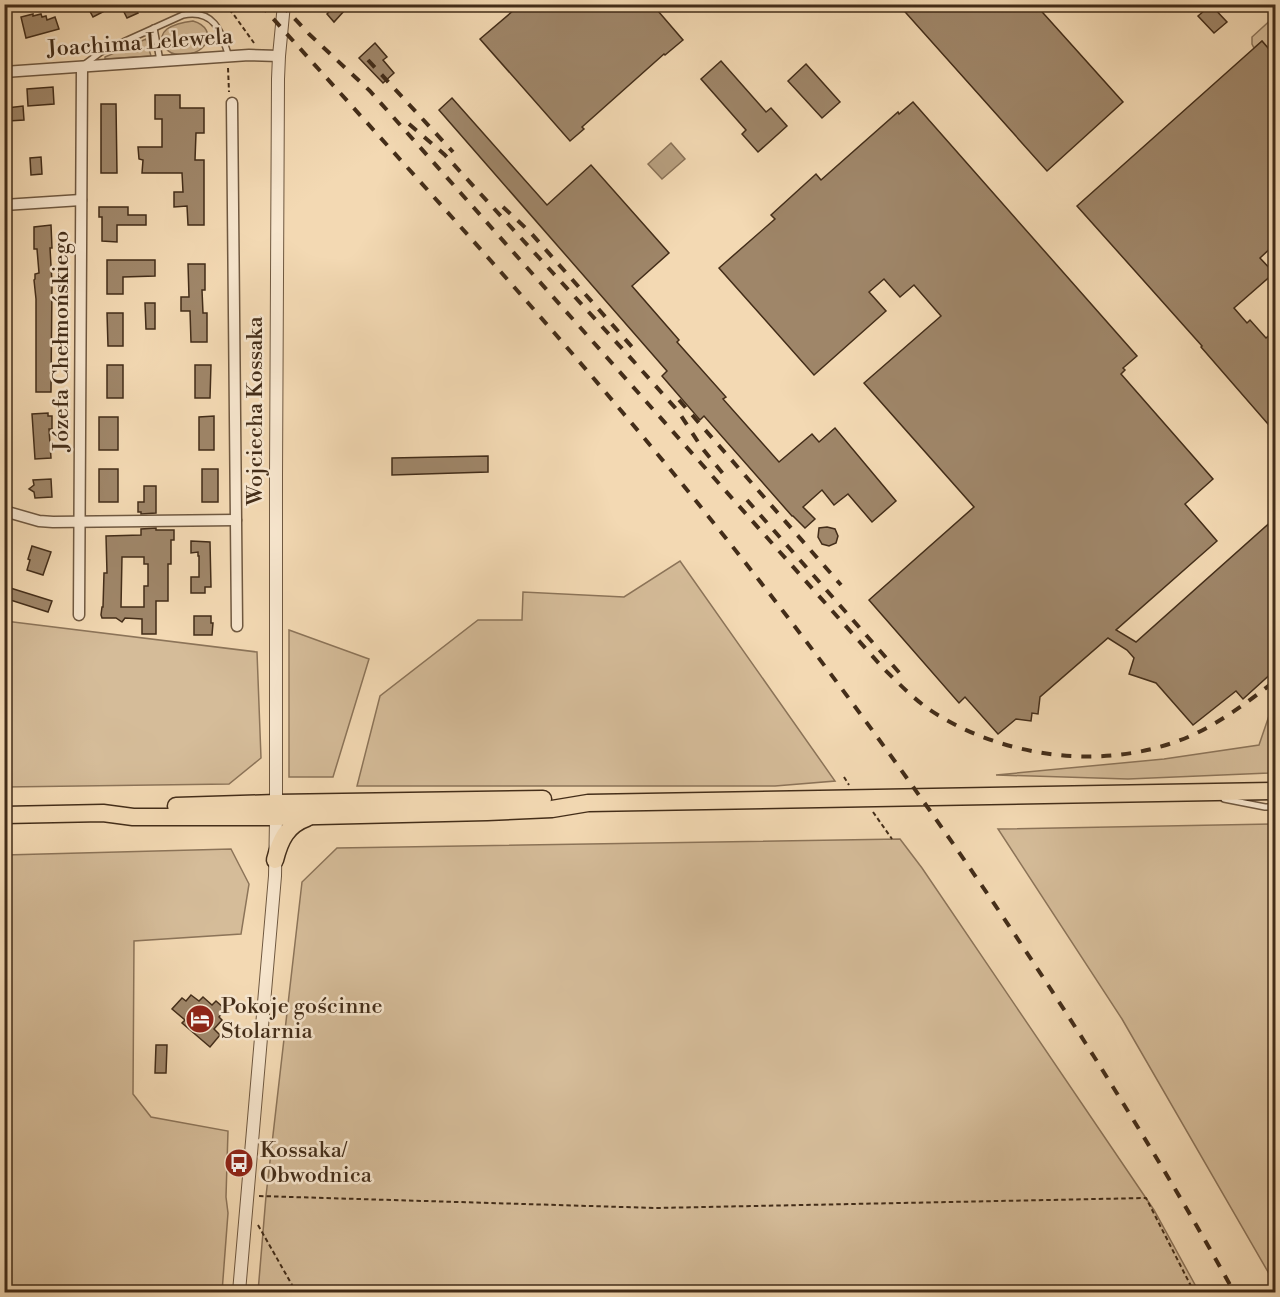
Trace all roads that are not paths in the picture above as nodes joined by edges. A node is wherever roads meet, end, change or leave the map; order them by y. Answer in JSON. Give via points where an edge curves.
{"nodes":[{"id":1,"x":284,"y":4,"type":"edge"},
{"id":2,"x":154,"y":28,"type":"junction"},
{"id":3,"x":279,"y":56,"type":"junction"},
{"id":4,"x":229,"y":61,"type":"junction"},
{"id":5,"x":160,"y":62,"type":"junction"},
{"id":6,"x":82,"y":67,"type":"junction"},
{"id":7,"x":4,"y":72,"type":"edge"},
{"id":8,"x":232,"y":103,"type":"road end"},
{"id":9,"x":81,"y":200,"type":"junction"},
{"id":10,"x":4,"y":205,"type":"edge"},
{"id":11,"x":4,"y":511,"type":"edge"},
{"id":12,"x":236,"y":520,"type":"junction"},
{"id":13,"x":80,"y":522,"type":"junction"},
{"id":14,"x":79,"y":615,"type":"dead end"},
{"id":15,"x":237,"y":626,"type":"dead end"},
{"id":16,"x":1275,"y":791,"type":"edge"},
{"id":17,"x":1193,"y":792,"type":"junction"},
{"id":18,"x":588,"y":804,"type":"junction"},
{"id":19,"x":1275,"y":807,"type":"edge"},
{"id":20,"x":276,"y":810,"type":"junction"},
{"id":21,"x":103,"y":813,"type":"junction"},
{"id":22,"x":4,"y":815,"type":"edge"},
{"id":23,"x":313,"y":816,"type":"junction"},
{"id":24,"x":251,"y":817,"type":"junction"},
{"id":25,"x":275,"y":854,"type":"junction"},
{"id":26,"x":239,"y":1293,"type":"edge"}],
"edges":[{"from":1,"to":3,"type":"street","name":"Wojciecha Kossaka"},
{"from":2,"to":4,"type":"lane","via":[[183,15],[203,15],[218,30]]},
{"from":2,"to":5,"type":"lane"},
{"from":2,"to":6,"type":"lane","via":[[101,52]]},
{"from":3,"to":4,"type":"street","name":"Joachima Lelewela","via":[[249,55]]},
{"from":3,"to":20,"type":"street","name":"Wojciecha Kossaka"},
{"from":4,"to":5,"type":"street","name":"Joachima Lelewela"},
{"from":5,"to":6,"type":"street","name":"Joachima Lelewela"},
{"from":6,"to":7,"type":"street","name":"Joachima Lelewela"},
{"from":6,"to":9,"type":"street","name":"Józefa Chełmońskiego"},
{"from":8,"to":12,"type":"street"},
{"from":9,"to":10,"type":"street"},
{"from":9,"to":13,"type":"street","name":"Józefa Chełmońskiego"},
{"from":11,"to":13,"type":"street","via":[[46,522]]},
{"from":12,"to":13,"type":"street"},
{"from":12,"to":15,"type":"street"},
{"from":13,"to":14,"type":"street","name":"Józefa Chełmońskiego"},
{"from":16,"to":17,"type":"highway"},
{"from":17,"to":18,"type":"highway"},
{"from":17,"to":19,"type":"lane"},
{"from":18,"to":20,"type":"highway","via":[[553,799]]},
{"from":18,"to":23,"type":"highway","via":[[487,812]]},
{"from":20,"to":21,"type":"highway","via":[[134,807]]},
{"from":20,"to":23,"type":"highway"},
{"from":20,"to":24,"type":"highway"},
{"from":20,"to":25,"type":"street","name":"Wojciecha Kossaka"},
{"from":21,"to":22,"type":"highway"},
{"from":21,"to":24,"type":"highway","via":[[133,817]]},
{"from":23,"to":25,"type":"highway","via":[[288,829]]},
{"from":24,"to":25,"type":"highway","via":[[268,827]]},
{"from":25,"to":26,"type":"street","name":"Wojciecha Kossaka"}]}
